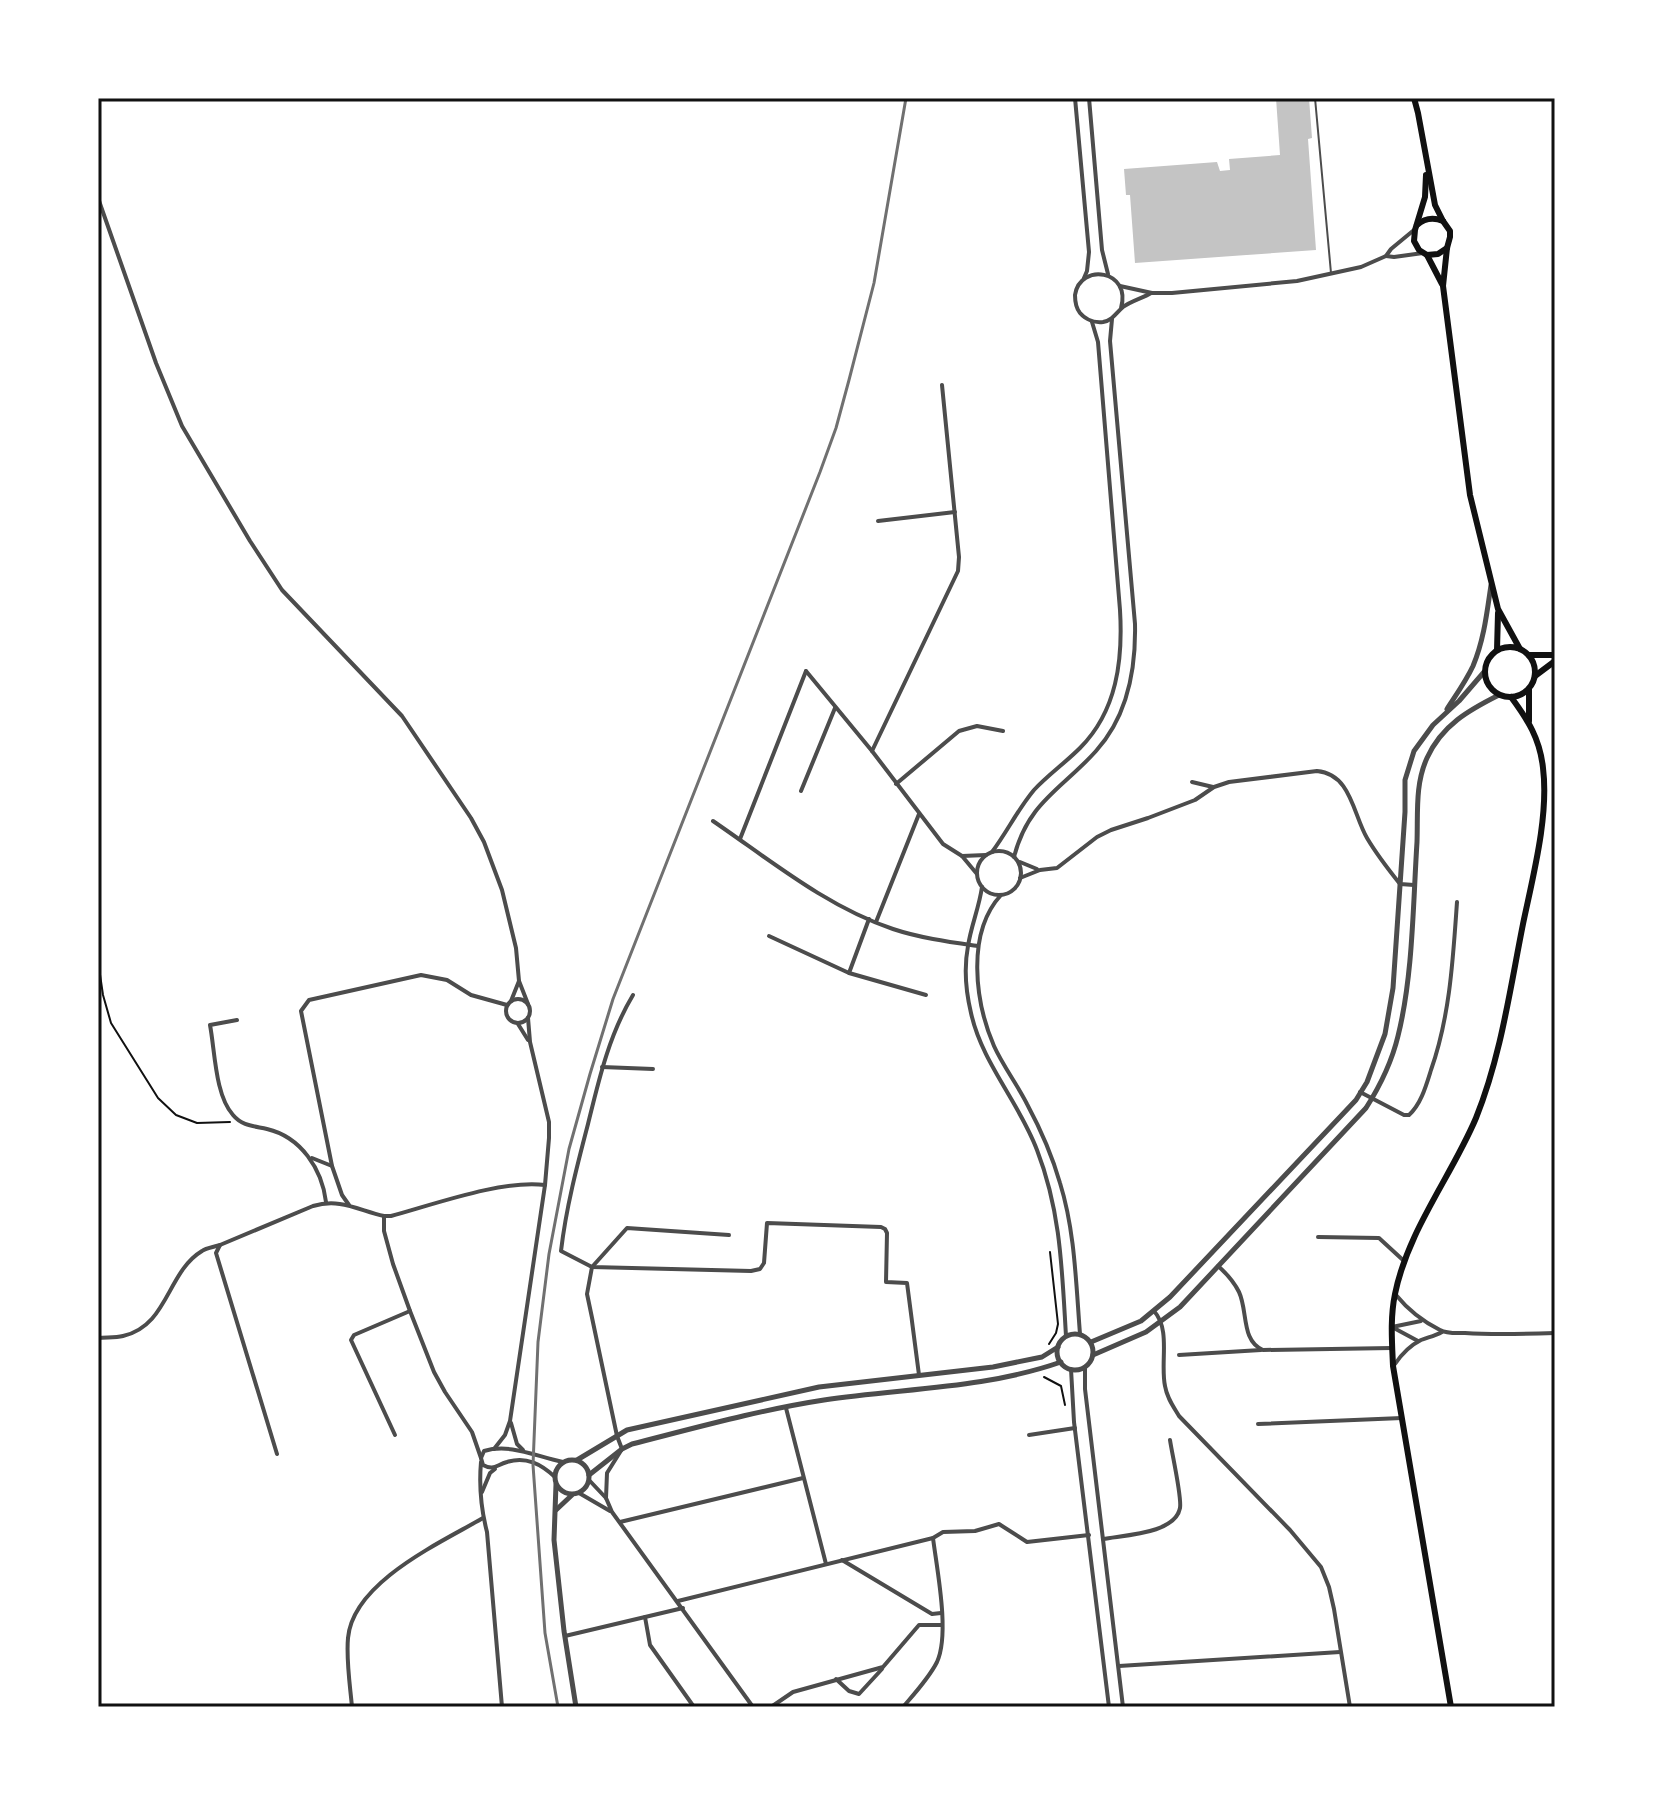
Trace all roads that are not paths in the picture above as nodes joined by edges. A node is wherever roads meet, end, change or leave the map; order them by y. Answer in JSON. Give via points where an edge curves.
{"nodes":[{"id":1,"x":1075,"y":98,"type":"edge"},
{"id":2,"x":1089,"y":98,"type":"edge"},
{"id":3,"x":1315,"y":98,"type":"edge"},
{"id":4,"x":1414,"y":98,"type":"edge"},
{"id":5,"x":1426,"y":163,"type":"junction"},
{"id":6,"x":98,"y":198,"type":"edge"},
{"id":7,"x":1443,"y":221,"type":"junction"},
{"id":8,"x":1416,"y":228,"type":"junction"},
{"id":9,"x":1447,"y":248,"type":"junction"},
{"id":10,"x":1425,"y":254,"type":"junction"},
{"id":11,"x":1386,"y":256,"type":"junction"},
{"id":12,"x":1108,"y":275,"type":"junction"},
{"id":13,"x":1331,"y":275,"type":"junction"},
{"id":14,"x":1083,"y":281,"type":"junction"},
{"id":15,"x":1120,"y":286,"type":"junction"},
{"id":16,"x":1443,"y":286,"type":"junction"},
{"id":17,"x":1152,"y":293,"type":"junction"},
{"id":18,"x":1121,"y":308,"type":"junction"},
{"id":19,"x":1112,"y":319,"type":"junction"},
{"id":20,"x":1092,"y":322,"type":"junction"},
{"id":21,"x":942,"y":385,"type":"dead end"},
{"id":22,"x":955,"y":512,"type":"junction"},
{"id":23,"x":878,"y":521,"type":"dead end"},
{"id":24,"x":1491,"y":580,"type":"junction"},
{"id":25,"x":1498,"y":609,"type":"junction"},
{"id":26,"x":1520,"y":649,"type":"junction"},
{"id":27,"x":1497,"y":650,"type":"junction"},
{"id":28,"x":1529,"y":655,"type":"junction"},
{"id":29,"x":1555,"y":658,"type":"edge"},
{"id":30,"x":1484,"y":672,"type":"junction"},
{"id":31,"x":1535,"y":676,"type":"junction"},
{"id":32,"x":1529,"y":689,"type":"junction"},
{"id":33,"x":1499,"y":695,"type":"junction"},
{"id":34,"x":1511,"y":697,"type":"junction"},
{"id":35,"x":835,"y":708,"type":"junction"},
{"id":36,"x":1443,"y":715,"type":"junction"},
{"id":37,"x":1529,"y":722,"type":"junction"},
{"id":38,"x":1003,"y":731,"type":"dead end"},
{"id":39,"x":872,"y":751,"type":"junction"},
{"id":40,"x":1192,"y":782,"type":"dead end"},
{"id":41,"x":896,"y":784,"type":"junction"},
{"id":42,"x":1214,"y":787,"type":"junction"},
{"id":43,"x":801,"y":791,"type":"dead end"},
{"id":44,"x":919,"y":814,"type":"junction"},
{"id":45,"x":713,"y":821,"type":"dead end"},
{"id":46,"x":1404,"y":822,"type":"junction"},
{"id":47,"x":1418,"y":822,"type":"junction"},
{"id":48,"x":740,"y":839,"type":"junction"},
{"id":49,"x":992,"y":852,"type":"junction"},
{"id":50,"x":986,"y":855,"type":"junction"},
{"id":51,"x":962,"y":856,"type":"junction"},
{"id":52,"x":1016,"y":859,"type":"junction"},
{"id":53,"x":1040,"y":870,"type":"junction"},
{"id":54,"x":977,"y":874,"type":"junction"},
{"id":55,"x":1020,"y":878,"type":"junction"},
{"id":56,"x":1400,"y":884,"type":"junction"},
{"id":57,"x":1414,"y":885,"type":"junction"},
{"id":58,"x":982,"y":887,"type":"junction"},
{"id":59,"x":1001,"y":895,"type":"junction"},
{"id":60,"x":1457,"y":902,"type":"dead end"},
{"id":61,"x":869,"y":919,"type":"junction"},
{"id":62,"x":876,"y":922,"type":"junction"},
{"id":63,"x":769,"y":936,"type":"dead end"},
{"id":64,"x":968,"y":945,"type":"junction"},
{"id":65,"x":979,"y":946,"type":"junction"},
{"id":66,"x":849,"y":973,"type":"junction"},
{"id":67,"x":519,"y":981,"type":"junction"},
{"id":68,"x":633,"y":995,"type":"dead end"},
{"id":69,"x":926,"y":995,"type":"dead end"},
{"id":70,"x":509,"y":1003,"type":"junction"},
{"id":71,"x":528,"y":1004,"type":"junction"},
{"id":72,"x":528,"y":1018,"type":"junction"},
{"id":73,"x":237,"y":1020,"type":"dead end"},
{"id":74,"x":517,"y":1023,"type":"junction"},
{"id":75,"x":530,"y":1042,"type":"junction"},
{"id":76,"x":602,"y":1067,"type":"junction"},
{"id":77,"x":653,"y":1069,"type":"dead end"},
{"id":78,"x":1360,"y":1092,"type":"junction"},
{"id":79,"x":1372,"y":1099,"type":"junction"},
{"id":80,"x":311,"y":1158,"type":"junction"},
{"id":81,"x":332,"y":1166,"type":"junction"},
{"id":82,"x":317,"y":1172,"type":"junction"},
{"id":83,"x":545,"y":1185,"type":"junction"},
{"id":84,"x":326,"y":1202,"type":"junction"},
{"id":85,"x":349,"y":1205,"type":"junction"},
{"id":86,"x":384,"y":1216,"type":"junction"},
{"id":87,"x":729,"y":1235,"type":"dead end"},
{"id":88,"x":1318,"y":1237,"type":"dead end"},
{"id":89,"x":220,"y":1245,"type":"junction"},
{"id":90,"x":1073,"y":1255,"type":"junction"},
{"id":91,"x":1061,"y":1257,"type":"junction"},
{"id":92,"x":1404,"y":1261,"type":"junction"},
{"id":93,"x":1217,"y":1265,"type":"junction"},
{"id":94,"x":592,"y":1267,"type":"junction"},
{"id":95,"x":1395,"y":1294,"type":"junction"},
{"id":96,"x":410,"y":1311,"type":"junction"},
{"id":97,"x":1154,"y":1311,"type":"junction"},
{"id":98,"x":1421,"y":1321,"type":"junction"},
{"id":99,"x":1161,"y":1322,"type":"junction"},
{"id":100,"x":1392,"y":1327,"type":"junction"},
{"id":101,"x":1442,"y":1332,"type":"junction"},
{"id":102,"x":1555,"y":1333,"type":"edge"},
{"id":103,"x":1080,"y":1334,"type":"junction"},
{"id":104,"x":1066,"y":1336,"type":"junction"},
{"id":105,"x":98,"y":1338,"type":"edge"},
{"id":106,"x":1418,"y":1341,"type":"junction"},
{"id":107,"x":1091,"y":1342,"type":"junction"},
{"id":108,"x":1058,"y":1347,"type":"junction"},
{"id":109,"x":1392,"y":1348,"type":"junction"},
{"id":110,"x":1263,"y":1350,"type":"junction"},
{"id":111,"x":1093,"y":1355,"type":"junction"},
{"id":112,"x":1179,"y":1355,"type":"dead end"},
{"id":113,"x":1061,"y":1362,"type":"junction"},
{"id":114,"x":1393,"y":1366,"type":"junction"},
{"id":115,"x":1085,"y":1367,"type":"junction"},
{"id":116,"x":1071,"y":1369,"type":"junction"},
{"id":117,"x":919,"y":1375,"type":"junction"},
{"id":118,"x":882,"y":1379,"type":"junction"},
{"id":119,"x":883,"y":1394,"type":"junction"},
{"id":120,"x":786,"y":1408,"type":"junction"},
{"id":121,"x":1402,"y":1418,"type":"junction"},
{"id":122,"x":510,"y":1421,"type":"junction"},
{"id":123,"x":1258,"y":1424,"type":"dead end"},
{"id":124,"x":1075,"y":1428,"type":"junction"},
{"id":125,"x":395,"y":1435,"type":"dead end"},
{"id":126,"x":1029,"y":1435,"type":"dead end"},
{"id":127,"x":617,"y":1436,"type":"junction"},
{"id":128,"x":1170,"y":1440,"type":"dead end"},
{"id":129,"x":494,"y":1449,"type":"junction"},
{"id":130,"x":622,"y":1449,"type":"junction"},
{"id":131,"x":523,"y":1450,"type":"junction"},
{"id":132,"x":277,"y":1454,"type":"dead end"},
{"id":133,"x":481,"y":1460,"type":"junction"},
{"id":134,"x":577,"y":1460,"type":"junction"},
{"id":135,"x":563,"y":1462,"type":"junction"},
{"id":136,"x":495,"y":1468,"type":"junction"},
{"id":137,"x":589,"y":1477,"type":"junction"},
{"id":138,"x":803,"y":1478,"type":"junction"},
{"id":139,"x":555,"y":1480,"type":"junction"},
{"id":140,"x":576,"y":1493,"type":"junction"},
{"id":141,"x":481,"y":1495,"type":"junction"},
{"id":142,"x":606,"y":1498,"type":"junction"},
{"id":143,"x":555,"y":1511,"type":"junction"},
{"id":144,"x":612,"y":1512,"type":"junction"},
{"id":145,"x":483,"y":1518,"type":"junction"},
{"id":146,"x":620,"y":1522,"type":"junction"},
{"id":147,"x":1089,"y":1535,"type":"junction"},
{"id":148,"x":933,"y":1538,"type":"junction"},
{"id":149,"x":1103,"y":1539,"type":"junction"},
{"id":150,"x":842,"y":1560,"type":"junction"},
{"id":151,"x":826,"y":1564,"type":"junction"},
{"id":152,"x":678,"y":1601,"type":"junction"},
{"id":153,"x":683,"y":1608,"type":"junction"},
{"id":154,"x":941,"y":1613,"type":"junction"},
{"id":155,"x":645,"y":1617,"type":"junction"},
{"id":156,"x":942,"y":1625,"type":"junction"},
{"id":157,"x":565,"y":1636,"type":"junction"},
{"id":158,"x":1340,"y":1652,"type":"junction"},
{"id":159,"x":1119,"y":1666,"type":"junction"},
{"id":160,"x":883,"y":1667,"type":"junction"},
{"id":161,"x":836,"y":1679,"type":"junction"},
{"id":162,"x":352,"y":1707,"type":"edge"},
{"id":163,"x":502,"y":1707,"type":"edge"},
{"id":164,"x":576,"y":1707,"type":"edge"},
{"id":165,"x":694,"y":1707,"type":"edge"},
{"id":166,"x":753,"y":1707,"type":"edge"},
{"id":167,"x":771,"y":1707,"type":"edge"},
{"id":168,"x":903,"y":1707,"type":"edge"},
{"id":169,"x":1109,"y":1707,"type":"edge"},
{"id":170,"x":1123,"y":1707,"type":"edge"},
{"id":171,"x":1350,"y":1707,"type":"edge"},
{"id":172,"x":1451,"y":1707,"type":"edge"}],
"edges":[{"from":1,"to":14,"type":"street","via":[[1089,252]]},
{"from":2,"to":12,"type":"street"},
{"from":3,"to":13,"type":"lane"},
{"from":4,"to":5,"type":"main road"},
{"from":5,"to":7,"type":"main road"},
{"from":5,"to":8,"type":"main road","via":[[1425,197]]},
{"from":6,"to":67,"type":"street","via":[[182,426],[250,541],[282,590],[402,716],[473,821],[502,890]]},
{"from":7,"to":8,"type":"main road","via":[[1426,219]]},
{"from":7,"to":9,"type":"main road","via":[[1450,231]]},
{"from":8,"to":10,"type":"main road","via":[[1414,241]]},
{"from":8,"to":11,"type":"street"},
{"from":9,"to":10,"type":"main road"},
{"from":9,"to":16,"type":"main road"},
{"from":10,"to":11,"type":"street"},
{"from":10,"to":16,"type":"main road"},
{"from":11,"to":13,"type":"street"},
{"from":12,"to":14,"type":"street","via":[[1095,274]]},
{"from":12,"to":15,"type":"street"},
{"from":13,"to":17,"type":"street"},
{"from":14,"to":20,"type":"street","via":[[1076,307]]},
{"from":15,"to":17,"type":"street"},
{"from":15,"to":18,"type":"street"},
{"from":16,"to":24,"type":"main road","via":[[1470,495]]},
{"from":17,"to":18,"type":"street"},
{"from":18,"to":19,"type":"street"},
{"from":19,"to":20,"type":"street"},
{"from":19,"to":52,"type":"street","via":[[1135,624],[1133,667],[1121,712],[1105,740],[1045,799],[1021,835]]},
{"from":20,"to":49,"type":"street","via":[[1098,342],[1120,610],[1119,668],[1094,731],[1031,794]]},
{"from":21,"to":22,"type":"street"},
{"from":22,"to":23,"type":"street"},
{"from":22,"to":39,"type":"street","via":[[958,571]]},
{"from":24,"to":25,"type":"main road"},
{"from":24,"to":36,"type":"street","via":[[1480,648]]},
{"from":25,"to":26,"type":"main road"},
{"from":25,"to":27,"type":"main road"},
{"from":26,"to":27,"type":"main road"},
{"from":26,"to":28,"type":"main road"},
{"from":27,"to":30,"type":"main road"},
{"from":28,"to":29,"type":"main road"},
{"from":28,"to":31,"type":"main road"},
{"from":29,"to":31,"type":"main road"},
{"from":30,"to":33,"type":"main road","via":[[1488,686]]},
{"from":30,"to":36,"type":"street"},
{"from":31,"to":32,"type":"main road"},
{"from":32,"to":34,"type":"main road"},
{"from":32,"to":37,"type":"main road"},
{"from":33,"to":34,"type":"main road"},
{"from":33,"to":47,"type":"street","via":[[1467,711],[1428,756],[1419,785]]},
{"from":34,"to":37,"type":"main road"},
{"from":35,"to":39,"type":"street"},
{"from":35,"to":43,"type":"street"},
{"from":35,"to":48,"type":"street","via":[[806,671]]},
{"from":36,"to":46,"type":"street","via":[[1414,751],[1405,780]]},
{"from":37,"to":92,"type":"main road","via":[[1541,754],[1539,847],[1497,1056],[1475,1119]]},
{"from":38,"to":41,"type":"street","via":[[977,726],[959,731]]},
{"from":39,"to":41,"type":"street"},
{"from":40,"to":42,"type":"street"},
{"from":41,"to":44,"type":"street"},
{"from":42,"to":53,"type":"street","via":[[1195,800],[1097,837],[1057,868]]},
{"from":42,"to":56,"type":"street","via":[[1327,772],[1349,796],[1365,835]]},
{"from":44,"to":51,"type":"street","via":[[943,844]]},
{"from":44,"to":62,"type":"street"},
{"from":45,"to":48,"type":"street"},
{"from":46,"to":47,"type":"street"},
{"from":46,"to":56,"type":"street"},
{"from":47,"to":57,"type":"street"},
{"from":48,"to":61,"type":"street"},
{"from":49,"to":50,"type":"street"},
{"from":49,"to":52,"type":"street"},
{"from":50,"to":51,"type":"street"},
{"from":50,"to":54,"type":"street"},
{"from":51,"to":54,"type":"street"},
{"from":52,"to":53,"type":"street"},
{"from":52,"to":55,"type":"street"},
{"from":53,"to":55,"type":"street"},
{"from":54,"to":58,"type":"street"},
{"from":55,"to":59,"type":"street"},
{"from":56,"to":57,"type":"street"},
{"from":56,"to":78,"type":"street","via":[[1385,1034]]},
{"from":57,"to":79,"type":"street","via":[[1398,1038]]},
{"from":58,"to":59,"type":"street"},
{"from":58,"to":64,"type":"street"},
{"from":59,"to":65,"type":"street","via":[[990,910]]},
{"from":60,"to":79,"type":"street","via":[[1448,1006],[1426,1086],[1409,1115]]},
{"from":61,"to":62,"type":"street"},
{"from":61,"to":66,"type":"street"},
{"from":62,"to":64,"type":"street"},
{"from":63,"to":66,"type":"street"},
{"from":64,"to":65,"type":"street"},
{"from":64,"to":91,"type":"street","via":[[971,1013],[982,1048],[1036,1148],[1050,1189]]},
{"from":65,"to":90,"type":"street","via":[[982,1011],[993,1045],[1048,1145]]},
{"from":66,"to":69,"type":"street"},
{"from":67,"to":70,"type":"street"},
{"from":67,"to":71,"type":"street"},
{"from":68,"to":76,"type":"street"},
{"from":70,"to":71,"type":"street","via":[[522,999]]},
{"from":70,"to":74,"type":"street","via":[[507,1017]]},
{"from":70,"to":81,"type":"street","via":[[421,975],[309,1000],[301,1011]]},
{"from":71,"to":72,"type":"street"},
{"from":72,"to":74,"type":"street"},
{"from":72,"to":75,"type":"street"},
{"from":73,"to":80,"type":"street","via":[[210,1025],[220,1088],[230,1112],[239,1122],[280,1133]]},
{"from":74,"to":75,"type":"street"},
{"from":75,"to":83,"type":"street","via":[[549,1122]]},
{"from":76,"to":77,"type":"street"},
{"from":76,"to":94,"type":"street","via":[[561,1251]]},
{"from":78,"to":79,"type":"street"},
{"from":78,"to":97,"type":"street"},
{"from":79,"to":93,"type":"street"},
{"from":80,"to":81,"type":"street"},
{"from":80,"to":82,"type":"street"},
{"from":81,"to":82,"type":"street","via":[[326,1173]]},
{"from":81,"to":85,"type":"street"},
{"from":82,"to":84,"type":"street"},
{"from":83,"to":86,"type":"street","via":[[478,1192]]},
{"from":83,"to":122,"type":"street"},
{"from":84,"to":85,"type":"street"},
{"from":84,"to":89,"type":"street"},
{"from":85,"to":86,"type":"street"},
{"from":86,"to":96,"type":"street"},
{"from":87,"to":94,"type":"street","via":[[627,1228]]},
{"from":88,"to":92,"type":"street","via":[[1379,1238]]},
{"from":89,"to":105,"type":"street","via":[[202,1251],[189,1264],[143,1327],[124,1336]]},
{"from":89,"to":132,"type":"street","via":[[216,1253]]},
{"from":90,"to":91,"type":"street"},
{"from":90,"to":103,"type":"street"},
{"from":91,"to":104,"type":"street"},
{"from":92,"to":95,"type":"main road"},
{"from":93,"to":99,"type":"street"},
{"from":93,"to":110,"type":"street","via":[[1239,1293],[1250,1340]]},
{"from":94,"to":117,"type":"street","via":[[751,1271],[764,1263],[767,1223],[885,1229],[886,1282],[907,1283]]},
{"from":94,"to":127,"type":"street","via":[[587,1294]]},
{"from":95,"to":98,"type":"street"},
{"from":95,"to":100,"type":"main road"},
{"from":96,"to":125,"type":"street","via":[[351,1340]]},
{"from":96,"to":133,"type":"street","via":[[434,1372],[472,1432]]},
{"from":97,"to":99,"type":"street"},
{"from":97,"to":107,"type":"street"},
{"from":98,"to":100,"type":"street"},
{"from":98,"to":101,"type":"street"},
{"from":99,"to":111,"type":"street"},
{"from":99,"to":158,"type":"street","via":[[1169,1400],[1321,1567]]},
{"from":100,"to":106,"type":"street"},
{"from":100,"to":109,"type":"main road"},
{"from":101,"to":102,"type":"street"},
{"from":101,"to":106,"type":"street"},
{"from":103,"to":104,"type":"street"},
{"from":103,"to":107,"type":"street"},
{"from":104,"to":108,"type":"street"},
{"from":106,"to":114,"type":"street"},
{"from":107,"to":111,"type":"street"},
{"from":108,"to":113,"type":"street"},
{"from":108,"to":117,"type":"street","via":[[1042,1357],[993,1367]]},
{"from":109,"to":110,"type":"street"},
{"from":109,"to":114,"type":"main road"},
{"from":110,"to":112,"type":"street"},
{"from":111,"to":115,"type":"street"},
{"from":113,"to":116,"type":"street"},
{"from":113,"to":119,"type":"street","via":[[993,1381]]},
{"from":114,"to":121,"type":"main road"},
{"from":115,"to":116,"type":"street"},
{"from":115,"to":149,"type":"street"},
{"from":116,"to":124,"type":"street"},
{"from":117,"to":118,"type":"street"},
{"from":118,"to":119,"type":"street"},
{"from":118,"to":127,"type":"street","via":[[783,1394]]},
{"from":119,"to":120,"type":"street"},
{"from":120,"to":130,"type":"street"},
{"from":120,"to":138,"type":"street"},
{"from":121,"to":123,"type":"street"},
{"from":121,"to":172,"type":"main road"},
{"from":122,"to":129,"type":"street"},
{"from":122,"to":131,"type":"street"},
{"from":124,"to":126,"type":"street"},
{"from":124,"to":147,"type":"street"},
{"from":127,"to":130,"type":"street"},
{"from":127,"to":134,"type":"street"},
{"from":128,"to":149,"type":"street","via":[[1181,1506],[1176,1519],[1162,1528]]},
{"from":129,"to":131,"type":"street"},
{"from":129,"to":133,"type":"street","via":[[484,1451]]},
{"from":130,"to":137,"type":"street"},
{"from":130,"to":142,"type":"street","via":[[607,1473]]},
{"from":131,"to":135,"type":"street"},
{"from":133,"to":136,"type":"street"},
{"from":133,"to":141,"type":"street"},
{"from":134,"to":135,"type":"street"},
{"from":134,"to":137,"type":"street"},
{"from":135,"to":139,"type":"street"},
{"from":136,"to":139,"type":"street","via":[[528,1460]]},
{"from":136,"to":141,"type":"street"},
{"from":137,"to":140,"type":"street"},
{"from":137,"to":142,"type":"street"},
{"from":138,"to":146,"type":"street"},
{"from":138,"to":151,"type":"street"},
{"from":139,"to":140,"type":"street","via":[[563,1491]]},
{"from":139,"to":143,"type":"street"},
{"from":140,"to":143,"type":"street"},
{"from":140,"to":144,"type":"street"},
{"from":141,"to":145,"type":"street"},
{"from":142,"to":144,"type":"street"},
{"from":143,"to":157,"type":"street"},
{"from":144,"to":146,"type":"street"},
{"from":145,"to":162,"type":"street","via":[[406,1564],[368,1594],[353,1617],[348,1638]]},
{"from":145,"to":163,"type":"street"},
{"from":146,"to":152,"type":"street"},
{"from":147,"to":148,"type":"street","via":[[1027,1542],[999,1524]]},
{"from":147,"to":169,"type":"street"},
{"from":148,"to":150,"type":"street"},
{"from":148,"to":154,"type":"street"},
{"from":149,"to":159,"type":"street"},
{"from":150,"to":151,"type":"street"},
{"from":150,"to":154,"type":"street","via":[[932,1614]]},
{"from":151,"to":152,"type":"street"},
{"from":152,"to":153,"type":"street"},
{"from":153,"to":155,"type":"street"},
{"from":153,"to":166,"type":"street"},
{"from":154,"to":156,"type":"street"},
{"from":155,"to":157,"type":"street"},
{"from":155,"to":165,"type":"street","via":[[650,1645]]},
{"from":156,"to":160,"type":"street","via":[[919,1625]]},
{"from":156,"to":168,"type":"street","via":[[937,1662]]},
{"from":157,"to":164,"type":"street"},
{"from":158,"to":159,"type":"street"},
{"from":158,"to":171,"type":"street"},
{"from":159,"to":170,"type":"street"},
{"from":160,"to":161,"type":"street"},
{"from":160,"to":161,"type":"street","via":[[859,1694]]},
{"from":161,"to":167,"type":"street","via":[[793,1692]]}]}
